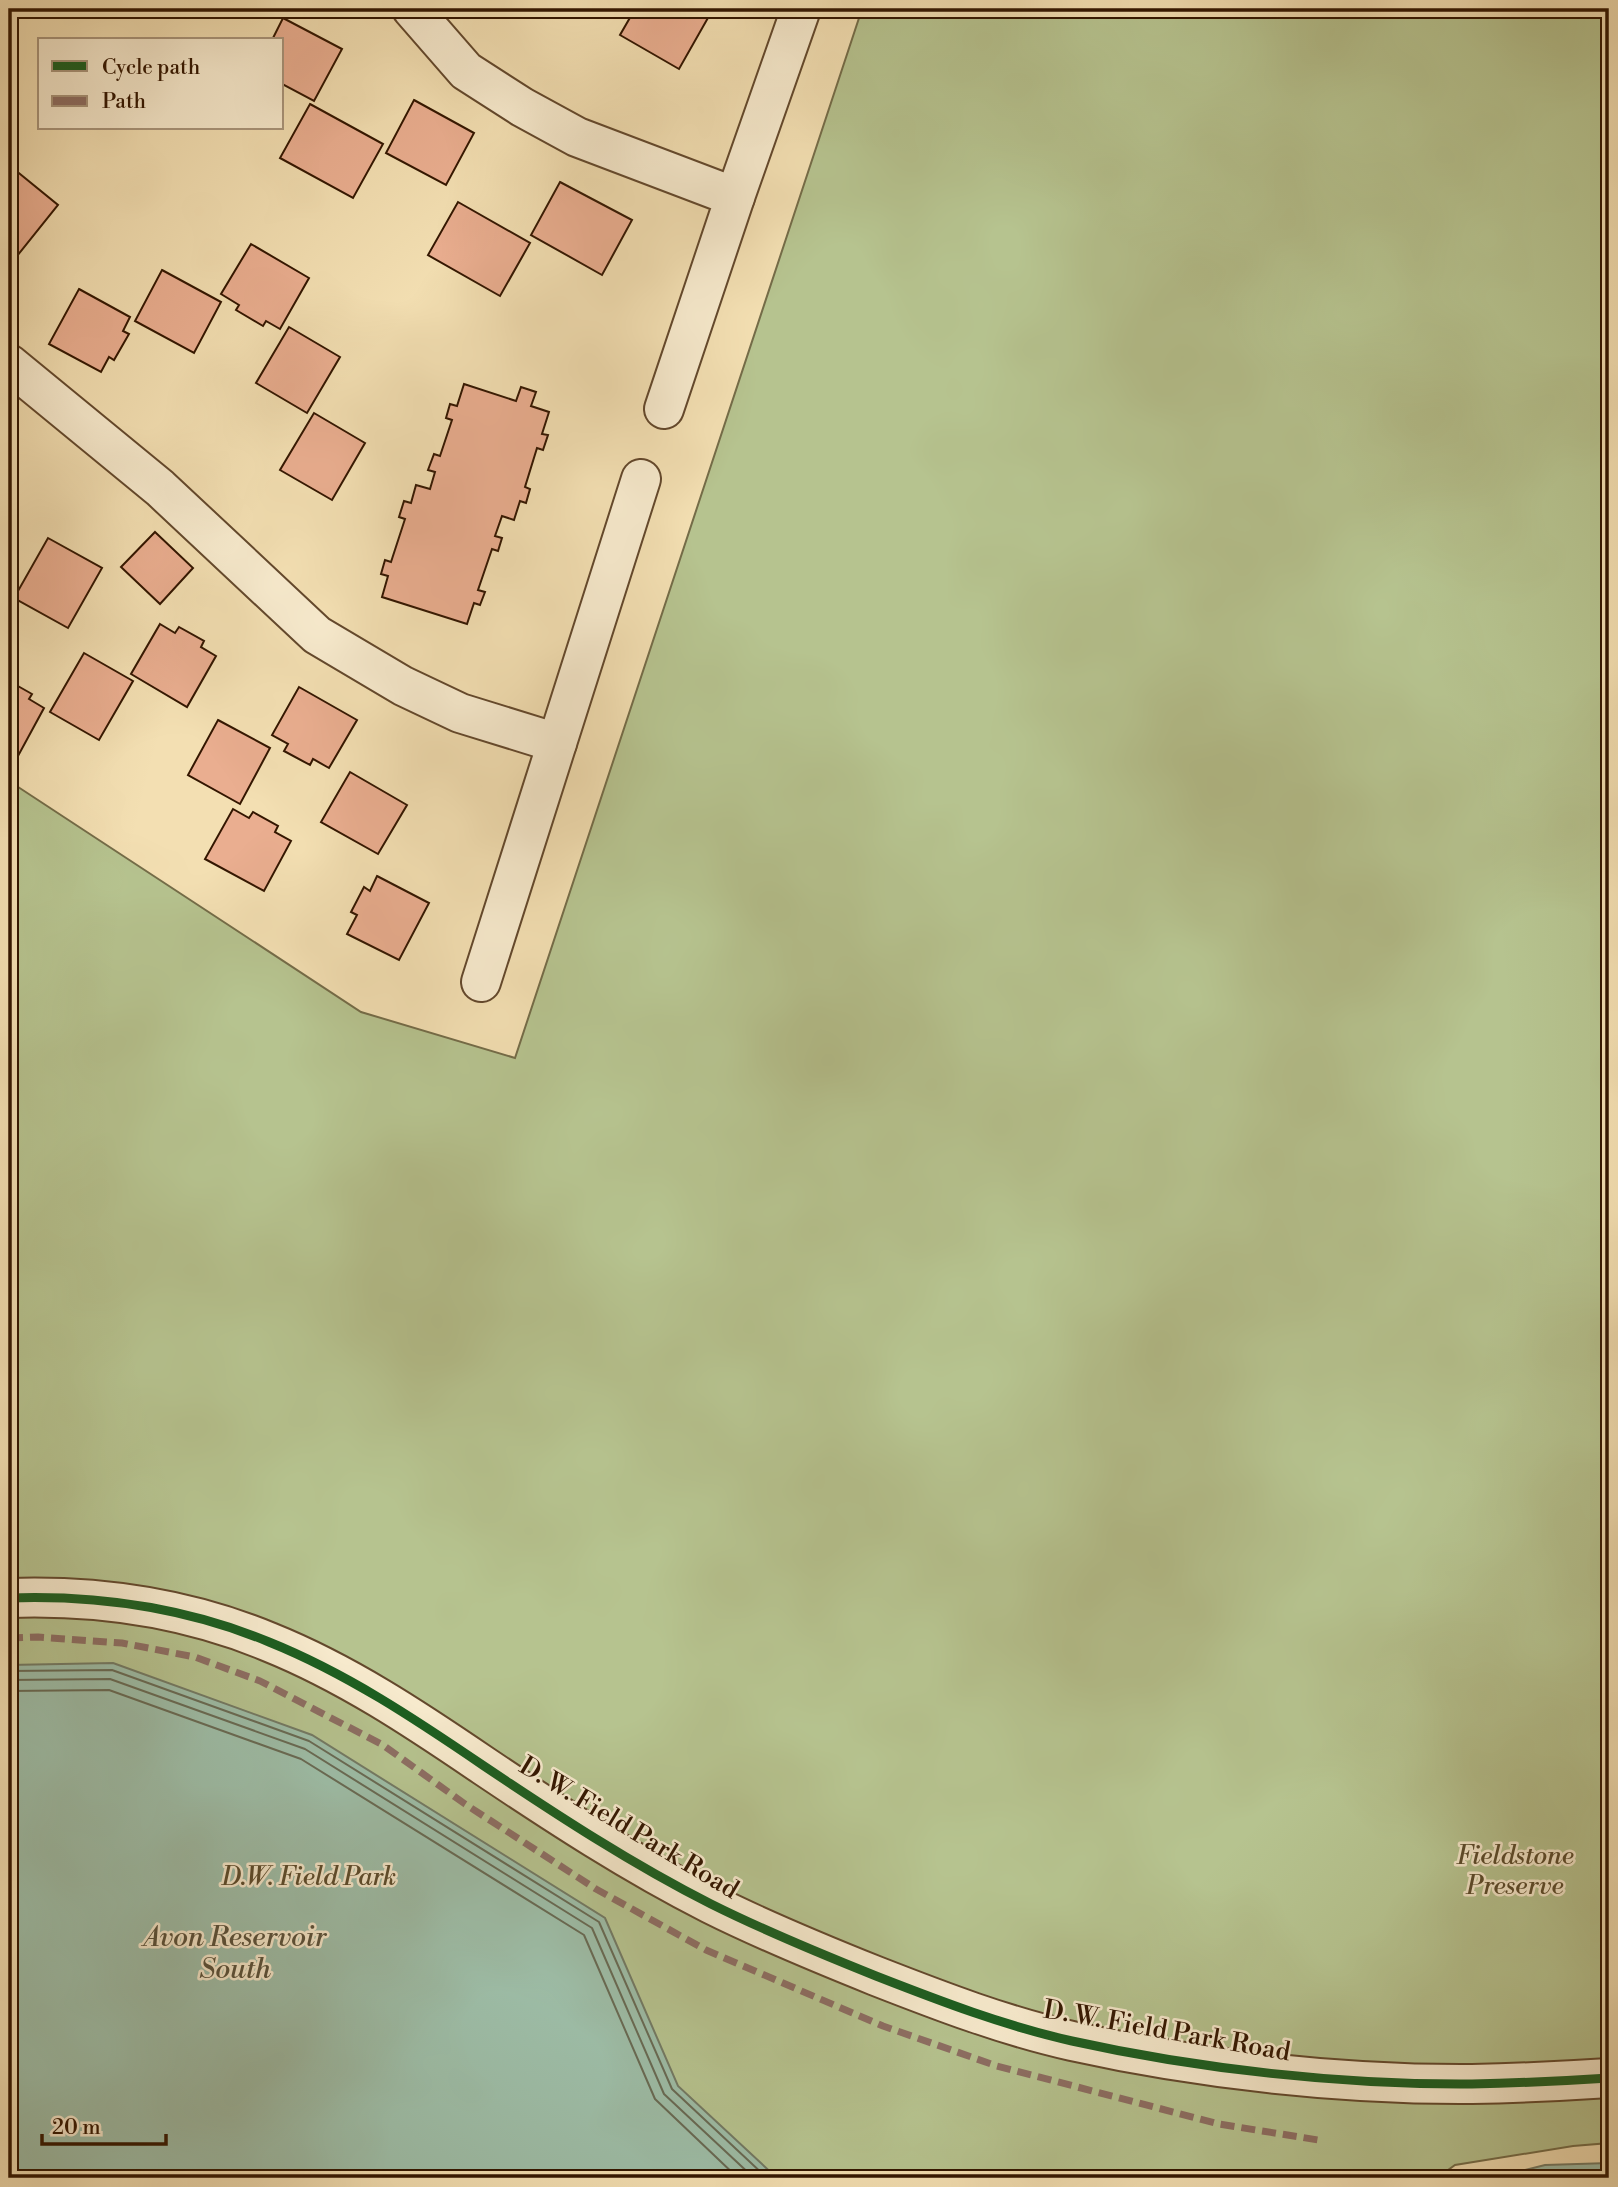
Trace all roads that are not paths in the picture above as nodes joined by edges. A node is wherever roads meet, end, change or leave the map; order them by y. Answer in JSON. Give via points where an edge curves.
{"nodes":[{"id":1,"x":412,"y":9,"type":"edge"},
{"id":2,"x":801,"y":9,"type":"edge"},
{"id":3,"x":735,"y":197,"type":"junction"},
{"id":4,"x":9,"y":364,"type":"edge"},
{"id":5,"x":664,"y":409,"type":"dead end"},
{"id":6,"x":641,"y":479,"type":"dead end"},
{"id":7,"x":557,"y":743,"type":"junction"},
{"id":8,"x":481,"y":982,"type":"dead end"},
{"id":9,"x":9,"y":1598,"type":"edge"},
{"id":10,"x":1609,"y":2078,"type":"edge"}],
"edges":[{"from":1,"to":3,"type":"street","via":[[467,71],[522,107],[576,137]]},
{"from":2,"to":3,"type":"street"},
{"from":3,"to":5,"type":"street"},
{"from":4,"to":7,"type":"street","via":[[160,488],[317,635],[403,686],[460,713]]},
{"from":6,"to":7,"type":"street"},
{"from":7,"to":8,"type":"street"},
{"from":9,"to":10,"type":"street","name":"D. W. Field Park Road","via":[[110,1601],[196,1618],[267,1641],[365,1688],[563,1818],[712,1905],[962,2009],[1069,2040],[1205,2064],[1405,2083]]}]}
